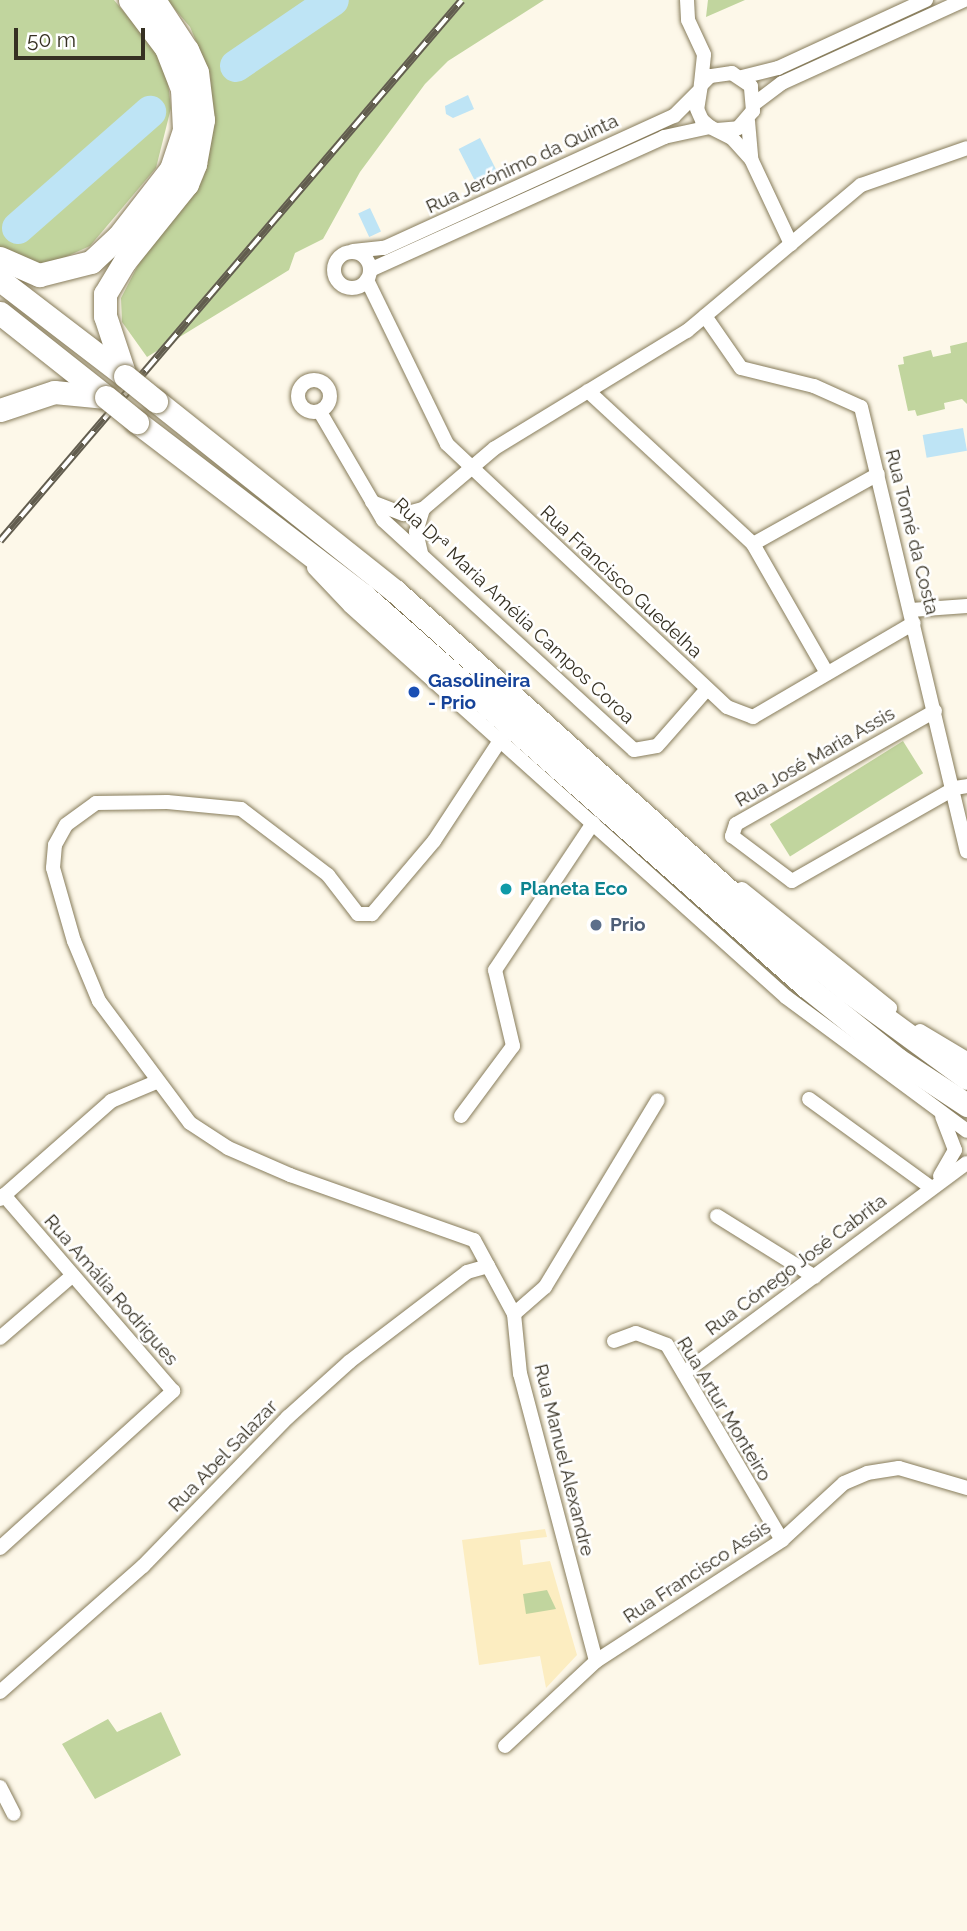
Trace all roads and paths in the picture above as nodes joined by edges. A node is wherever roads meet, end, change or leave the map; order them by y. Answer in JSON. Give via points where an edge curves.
{"nodes":[{"id":1,"x":130,"y":0,"type":"edge"},
{"id":2,"x":154,"y":0,"type":"edge"},
{"id":3,"x":687,"y":0,"type":"edge"},
{"id":4,"x":926,"y":0,"type":"edge"},
{"id":5,"x":964,"y":0,"type":"edge"},
{"id":6,"x":698,"y":39,"type":"junction"},
{"id":7,"x":737,"y":75,"type":"junction"},
{"id":8,"x":699,"y":88,"type":"junction"},
{"id":9,"x":754,"y":104,"type":"junction"},
{"id":10,"x":748,"y":121,"type":"junction"},
{"id":11,"x":713,"y":128,"type":"junction"},
{"id":12,"x":967,"y":148,"type":"edge"},
{"id":13,"x":751,"y":159,"type":"junction"},
{"id":14,"x":790,"y":244,"type":"junction"},
{"id":15,"x":353,"y":251,"type":"junction"},
{"id":16,"x":0,"y":258,"type":"edge"},
{"id":17,"x":369,"y":275,"type":"junction"},
{"id":18,"x":0,"y":280,"type":"edge"},
{"id":19,"x":349,"y":288,"type":"junction"},
{"id":20,"x":379,"y":305,"type":"junction"},
{"id":21,"x":0,"y":313,"type":"edge"},
{"id":22,"x":705,"y":316,"type":"junction"},
{"id":23,"x":125,"y":376,"type":"junction"},
{"id":24,"x":588,"y":391,"type":"junction"},
{"id":25,"x":106,"y":397,"type":"junction"},
{"id":26,"x":0,"y":410,"type":"edge"},
{"id":27,"x":320,"y":412,"type":"dead end"},
{"id":28,"x":469,"y":467,"type":"junction"},
{"id":29,"x":878,"y":474,"type":"junction"},
{"id":30,"x":372,"y":502,"type":"junction"},
{"id":31,"x":423,"y":509,"type":"junction"},
{"id":32,"x":265,"y":517,"type":"junction"},
{"id":33,"x":753,"y":544,"type":"junction"},
{"id":34,"x":421,"y":553,"type":"junction"},
{"id":35,"x":967,"y":606,"type":"edge"},
{"id":36,"x":912,"y":616,"type":"junction"},
{"id":37,"x":827,"y":673,"type":"junction"},
{"id":38,"x":707,"y":689,"type":"junction"},
{"id":39,"x":935,"y":710,"type":"junction"},
{"id":40,"x":501,"y":739,"type":"junction"},
{"id":41,"x":961,"y":787,"type":"edge"},
{"id":42,"x":593,"y":823,"type":"junction"},
{"id":43,"x":660,"y":827,"type":"junction"},
{"id":44,"x":967,"y":852,"type":"edge"},
{"id":45,"x":967,"y":1059,"type":"edge"},
{"id":46,"x":967,"y":1078,"type":"edge"},
{"id":47,"x":156,"y":1082,"type":"junction"},
{"id":48,"x":809,"y":1099,"type":"dead end"},
{"id":49,"x":659,"y":1100,"type":"dead end"},
{"id":50,"x":967,"y":1105,"type":"edge"},
{"id":51,"x":939,"y":1111,"type":"junction"},
{"id":52,"x":461,"y":1116,"type":"dead end"},
{"id":53,"x":967,"y":1131,"type":"edge"},
{"id":54,"x":967,"y":1163,"type":"edge"},
{"id":55,"x":930,"y":1187,"type":"junction"},
{"id":56,"x":2,"y":1197,"type":"edge"},
{"id":57,"x":717,"y":1216,"type":"dead end"},
{"id":58,"x":488,"y":1266,"type":"junction"},
{"id":59,"x":73,"y":1275,"type":"junction"},
{"id":60,"x":815,"y":1277,"type":"junction"},
{"id":61,"x":514,"y":1314,"type":"junction"},
{"id":62,"x":0,"y":1338,"type":"edge"},
{"id":63,"x":614,"y":1341,"type":"dead end"},
{"id":64,"x":684,"y":1373,"type":"junction"},
{"id":65,"x":967,"y":1488,"type":"edge"},
{"id":66,"x":782,"y":1540,"type":"junction"},
{"id":67,"x":0,"y":1548,"type":"edge"},
{"id":68,"x":596,"y":1661,"type":"junction"},
{"id":69,"x":0,"y":1692,"type":"edge"},
{"id":70,"x":505,"y":1746,"type":"dead end"},
{"id":71,"x":0,"y":1787,"type":"edge"},
{"id":72,"x":14,"y":1814,"type":"dead end"}],
"edges":[{"from":1,"to":16,"type":"main road","via":[[166,48],[183,89],[184,130],[171,169],[118,237],[90,262],[39,275]]},
{"from":2,"to":23,"type":"main road","via":[[197,72],[202,120],[187,184],[125,261],[105,295],[105,316]]},
{"from":3,"to":6,"type":"street","via":[[688,20]]},
{"from":4,"to":7,"type":"street","name":"Rua Jerónimo da Quinta","via":[[778,68]]},
{"from":5,"to":9,"type":"street","via":[[782,83]]},
{"from":6,"to":7,"type":"street"},
{"from":6,"to":8,"type":"street","via":[[704,55]]},
{"from":7,"to":8,"type":"street","name":"Rua Jerónimo da Quinta","via":[[710,76]]},
{"from":7,"to":9,"type":"street","via":[[751,86]]},
{"from":8,"to":11,"type":"street","via":[[697,109]]},
{"from":8,"to":15,"type":"street","name":"Rua Jerónimo da Quinta","via":[[674,116],[384,248]]},
{"from":9,"to":10,"type":"street"},
{"from":10,"to":11,"type":"street","name":"Rua Jerónimo da Quinta","via":[[738,128]]},
{"from":10,"to":13,"type":"street"},
{"from":11,"to":13,"type":"street"},
{"from":11,"to":17,"type":"street","name":"Rua Jerónimo da Quinta","via":[[664,137]]},
{"from":12,"to":14,"type":"street","via":[[861,185]]},
{"from":13,"to":14,"type":"street"},
{"from":14,"to":22,"type":"street"},
{"from":15,"to":17,"type":"street","via":[[367,260]]},
{"from":15,"to":19,"type":"street","via":[[342,254],[334,268],[339,283]]},
{"from":17,"to":19,"type":"street","name":"Rua Jerónimo da Quinta"},
{"from":17,"to":20,"type":"street","name":"Rua Francisco Guedelha"},
{"from":18,"to":23,"type":"main road"},
{"from":19,"to":20,"type":"street","via":[[365,292]]},
{"from":20,"to":28,"type":"street","name":"Rua Francisco Guedelha","via":[[447,444]]},
{"from":21,"to":25,"type":"main road"},
{"from":22,"to":24,"type":"street"},
{"from":22,"to":29,"type":"street","name":"Rua Tomé da Costa","via":[[741,368],[814,386],[861,407]]},
{"from":23,"to":43,"type":"main road","bridge":true,"via":[[395,592]]},
{"from":24,"to":28,"type":"street"},
{"from":24,"to":33,"type":"street"},
{"from":25,"to":26,"type":"main road","via":[[54,392]]},
{"from":25,"to":32,"type":"main road","bridge":true},
{"from":27,"to":30,"type":"street","name":"Rua Drª Maria Amélia Campos Coroa"},
{"from":28,"to":31,"type":"street"},
{"from":28,"to":38,"type":"street","name":"Rua Francisco Guedelha"},
{"from":29,"to":33,"type":"street"},
{"from":29,"to":36,"type":"street","name":"Rua Tomé da Costa"},
{"from":30,"to":31,"type":"street","via":[[404,514]]},
{"from":30,"to":34,"type":"street","name":"Rua Drª Maria Amélia Campos Coroa","via":[[383,520]]},
{"from":31,"to":34,"type":"street","via":[[416,532]]},
{"from":32,"to":40,"type":"street","via":[[350,606]]},
{"from":32,"to":50,"type":"main road","via":[[363,595],[806,986],[897,1059]]},
{"from":33,"to":37,"type":"street"},
{"from":34,"to":38,"type":"street","name":"Rua Drª Maria Amélia Campos Coroa","via":[[634,750],[657,746]]},
{"from":35,"to":36,"type":"street"},
{"from":36,"to":37,"type":"street","name":"Rua Francisco Guedelha"},
{"from":36,"to":39,"type":"street","name":"Rua Tomé da Costa"},
{"from":37,"to":38,"type":"street","name":"Rua Francisco Guedelha","via":[[752,717],[727,707]]},
{"from":39,"to":41,"type":"street","name":"Rua Tomé da Costa"},
{"from":39,"to":41,"type":"street","name":"Rua José Maria Assis","via":[[736,824],[732,836],[792,881]]},
{"from":40,"to":42,"type":"street"},
{"from":40,"to":47,"type":"street","via":[[434,841],[372,914],[358,914],[328,875],[241,809],[167,802],[96,803],[66,825],[55,845],[53,868],[74,941],[99,1001]]},
{"from":41,"to":44,"type":"street","name":"Rua Tomé da Costa"},
{"from":42,"to":51,"type":"street","via":[[786,997]]},
{"from":42,"to":52,"type":"street","via":[[495,970],[513,1046]]},
{"from":43,"to":45,"type":"street","via":[[924,1034]]},
{"from":43,"to":46,"type":"main road","via":[[848,991]]},
{"from":47,"to":56,"type":"street","via":[[111,1101]]},
{"from":47,"to":58,"type":"street","via":[[190,1123],[228,1148],[290,1175],[474,1240]]},
{"from":48,"to":55,"type":"street"},
{"from":49,"to":61,"type":"street","via":[[545,1287]]},
{"from":51,"to":53,"type":"street"},
{"from":51,"to":55,"type":"street","via":[[953,1135],[955,1150],[950,1165]]},
{"from":54,"to":55,"type":"street"},
{"from":55,"to":60,"type":"street","name":"Rua Cónego José Cabrita"},
{"from":56,"to":59,"type":"street","name":"Rua Amália Rodrigues"},
{"from":57,"to":60,"type":"street"},
{"from":58,"to":61,"type":"street"},
{"from":58,"to":69,"type":"street","name":"Rua Abel Salazar","via":[[467,1272],[349,1362],[288,1417],[143,1566]]},
{"from":59,"to":62,"type":"street"},
{"from":59,"to":67,"type":"street","name":"Rua Amália Rodrigues","via":[[173,1391]]},
{"from":60,"to":64,"type":"street","name":"Rua Cónego José Cabrita"},
{"from":61,"to":68,"type":"street","name":"Rua Manuel Alexandre","via":[[520,1374]]},
{"from":63,"to":64,"type":"street","name":"Rua Artur Monteiro","via":[[636,1333],[652,1336],[667,1345]]},
{"from":64,"to":66,"type":"street","name":"Rua Artur Monteiro"},
{"from":65,"to":66,"type":"street","name":"Rua Francisco Assis","via":[[899,1468],[867,1473],[844,1483]]},
{"from":66,"to":68,"type":"street","name":"Rua Francisco Assis"},
{"from":68,"to":70,"type":"street","name":"Rua Francisco Assis"},
{"from":71,"to":72,"type":"street"}]}
